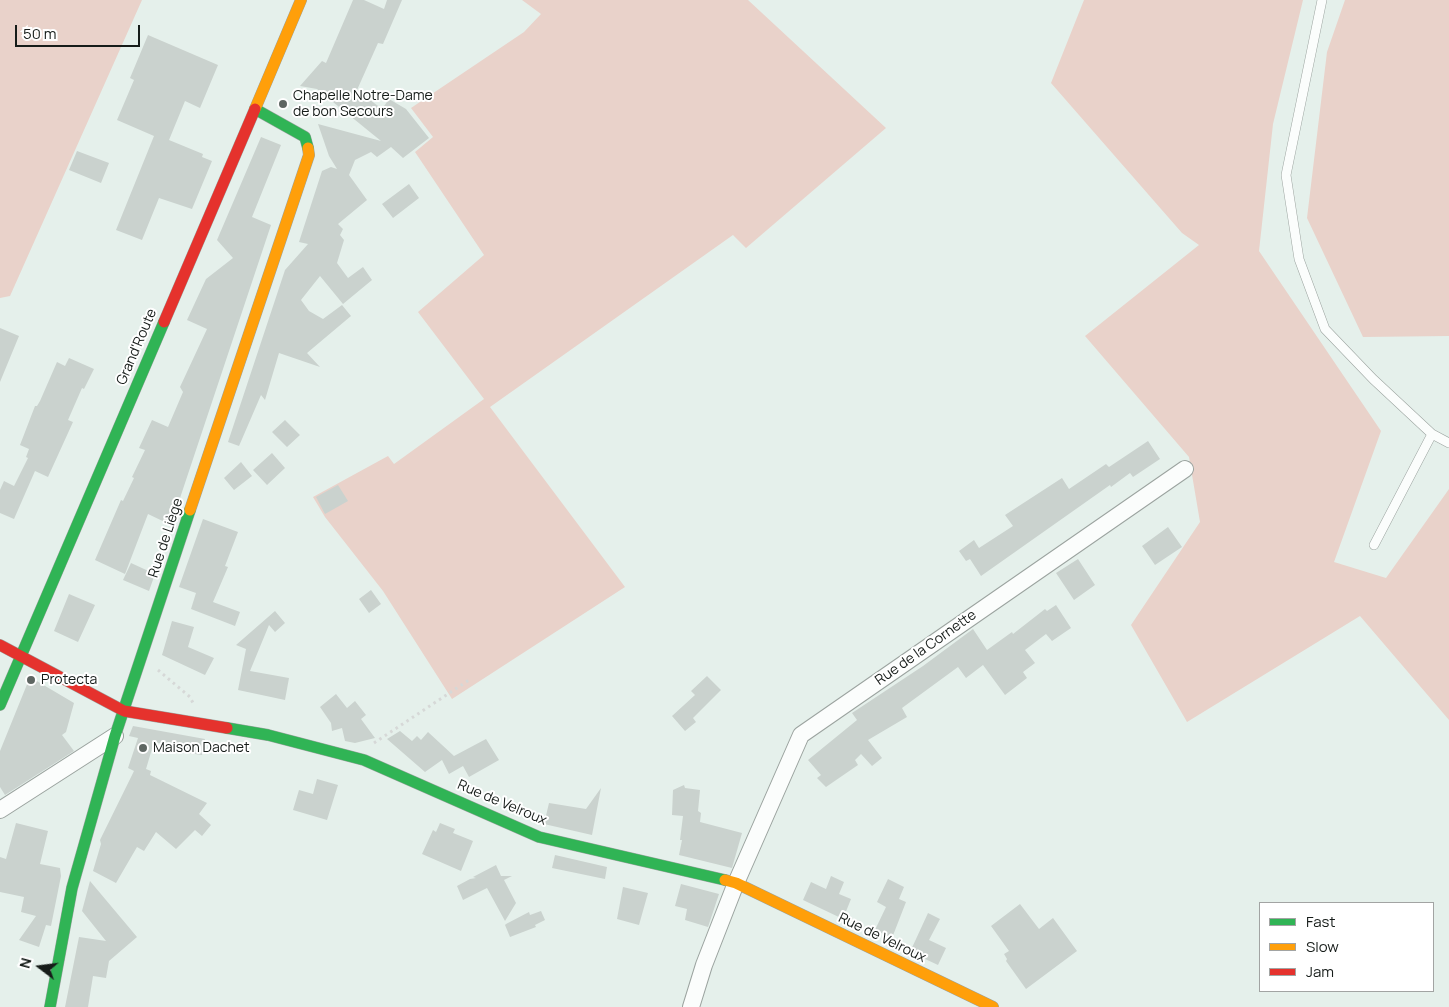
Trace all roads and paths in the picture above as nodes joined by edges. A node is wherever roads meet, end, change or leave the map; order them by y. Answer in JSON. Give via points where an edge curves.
{"nodes":[{"id":1,"x":302,"y":0,"type":"edge"},
{"id":2,"x":1322,"y":0,"type":"edge"},
{"id":3,"x":255,"y":109,"type":"junction"},
{"id":4,"x":1432,"y":434,"type":"junction"},
{"id":5,"x":1449,"y":443,"type":"edge"},
{"id":6,"x":1185,"y":469,"type":"dead end"},
{"id":7,"x":1374,"y":545,"type":"dead end"},
{"id":8,"x":0,"y":645,"type":"edge"},
{"id":9,"x":20,"y":657,"type":"junction"},
{"id":10,"x":142,"y":657,"type":"junction"},
{"id":11,"x":470,"y":680,"type":"dead end"},
{"id":12,"x":0,"y":705,"type":"edge"},
{"id":13,"x":124,"y":711,"type":"junction"},
{"id":14,"x":203,"y":724,"type":"junction"},
{"id":15,"x":115,"y":736,"type":"junction"},
{"id":16,"x":352,"y":757,"type":"junction"},
{"id":17,"x":0,"y":810,"type":"edge"},
{"id":18,"x":736,"y":883,"type":"junction"},
{"id":19,"x":50,"y":1007,"type":"edge"},
{"id":20,"x":691,"y":1007,"type":"edge"},
{"id":21,"x":993,"y":1007,"type":"edge"}],
"edges":[{"from":1,"to":3,"type":"street","name":"Grand'Route"},
{"from":2,"to":4,"type":"lane","via":[[1286,175],[1299,259],[1325,329]]},
{"from":3,"to":9,"type":"street","name":"Grand'Route"},
{"from":3,"to":10,"type":"street","name":"Rue de Liège","via":[[305,137],[309,155]]},
{"from":4,"to":5,"type":"lane"},
{"from":4,"to":7,"type":"lane"},
{"from":6,"to":18,"type":"street","name":"Rue de la Cornette","via":[[801,735]]},
{"from":8,"to":9,"type":"street","name":"Rue de Velroux"},
{"from":9,"to":12,"type":"street","name":"Grand'Route"},
{"from":9,"to":13,"type":"street","name":"Rue de Velroux"},
{"from":10,"to":13,"type":"street","name":"Rue de Liège"},
{"from":10,"to":14,"type":"path","via":[[190,697]]},
{"from":11,"to":16,"type":"path"},
{"from":13,"to":14,"type":"street","name":"Rue de Velroux"},
{"from":13,"to":15,"type":"street","name":"Rue de Liège"},
{"from":14,"to":16,"type":"street","name":"Rue de Velroux","via":[[268,735]]},
{"from":15,"to":17,"type":"street"},
{"from":15,"to":19,"type":"street","name":"Rue de Liège","via":[[72,888]]},
{"from":16,"to":18,"type":"street","name":"Rue de Velroux","via":[[539,836]]},
{"from":18,"to":20,"type":"street","name":"Rue de la Cornette"},
{"from":18,"to":21,"type":"street","name":"Rue de Velroux"}]}
